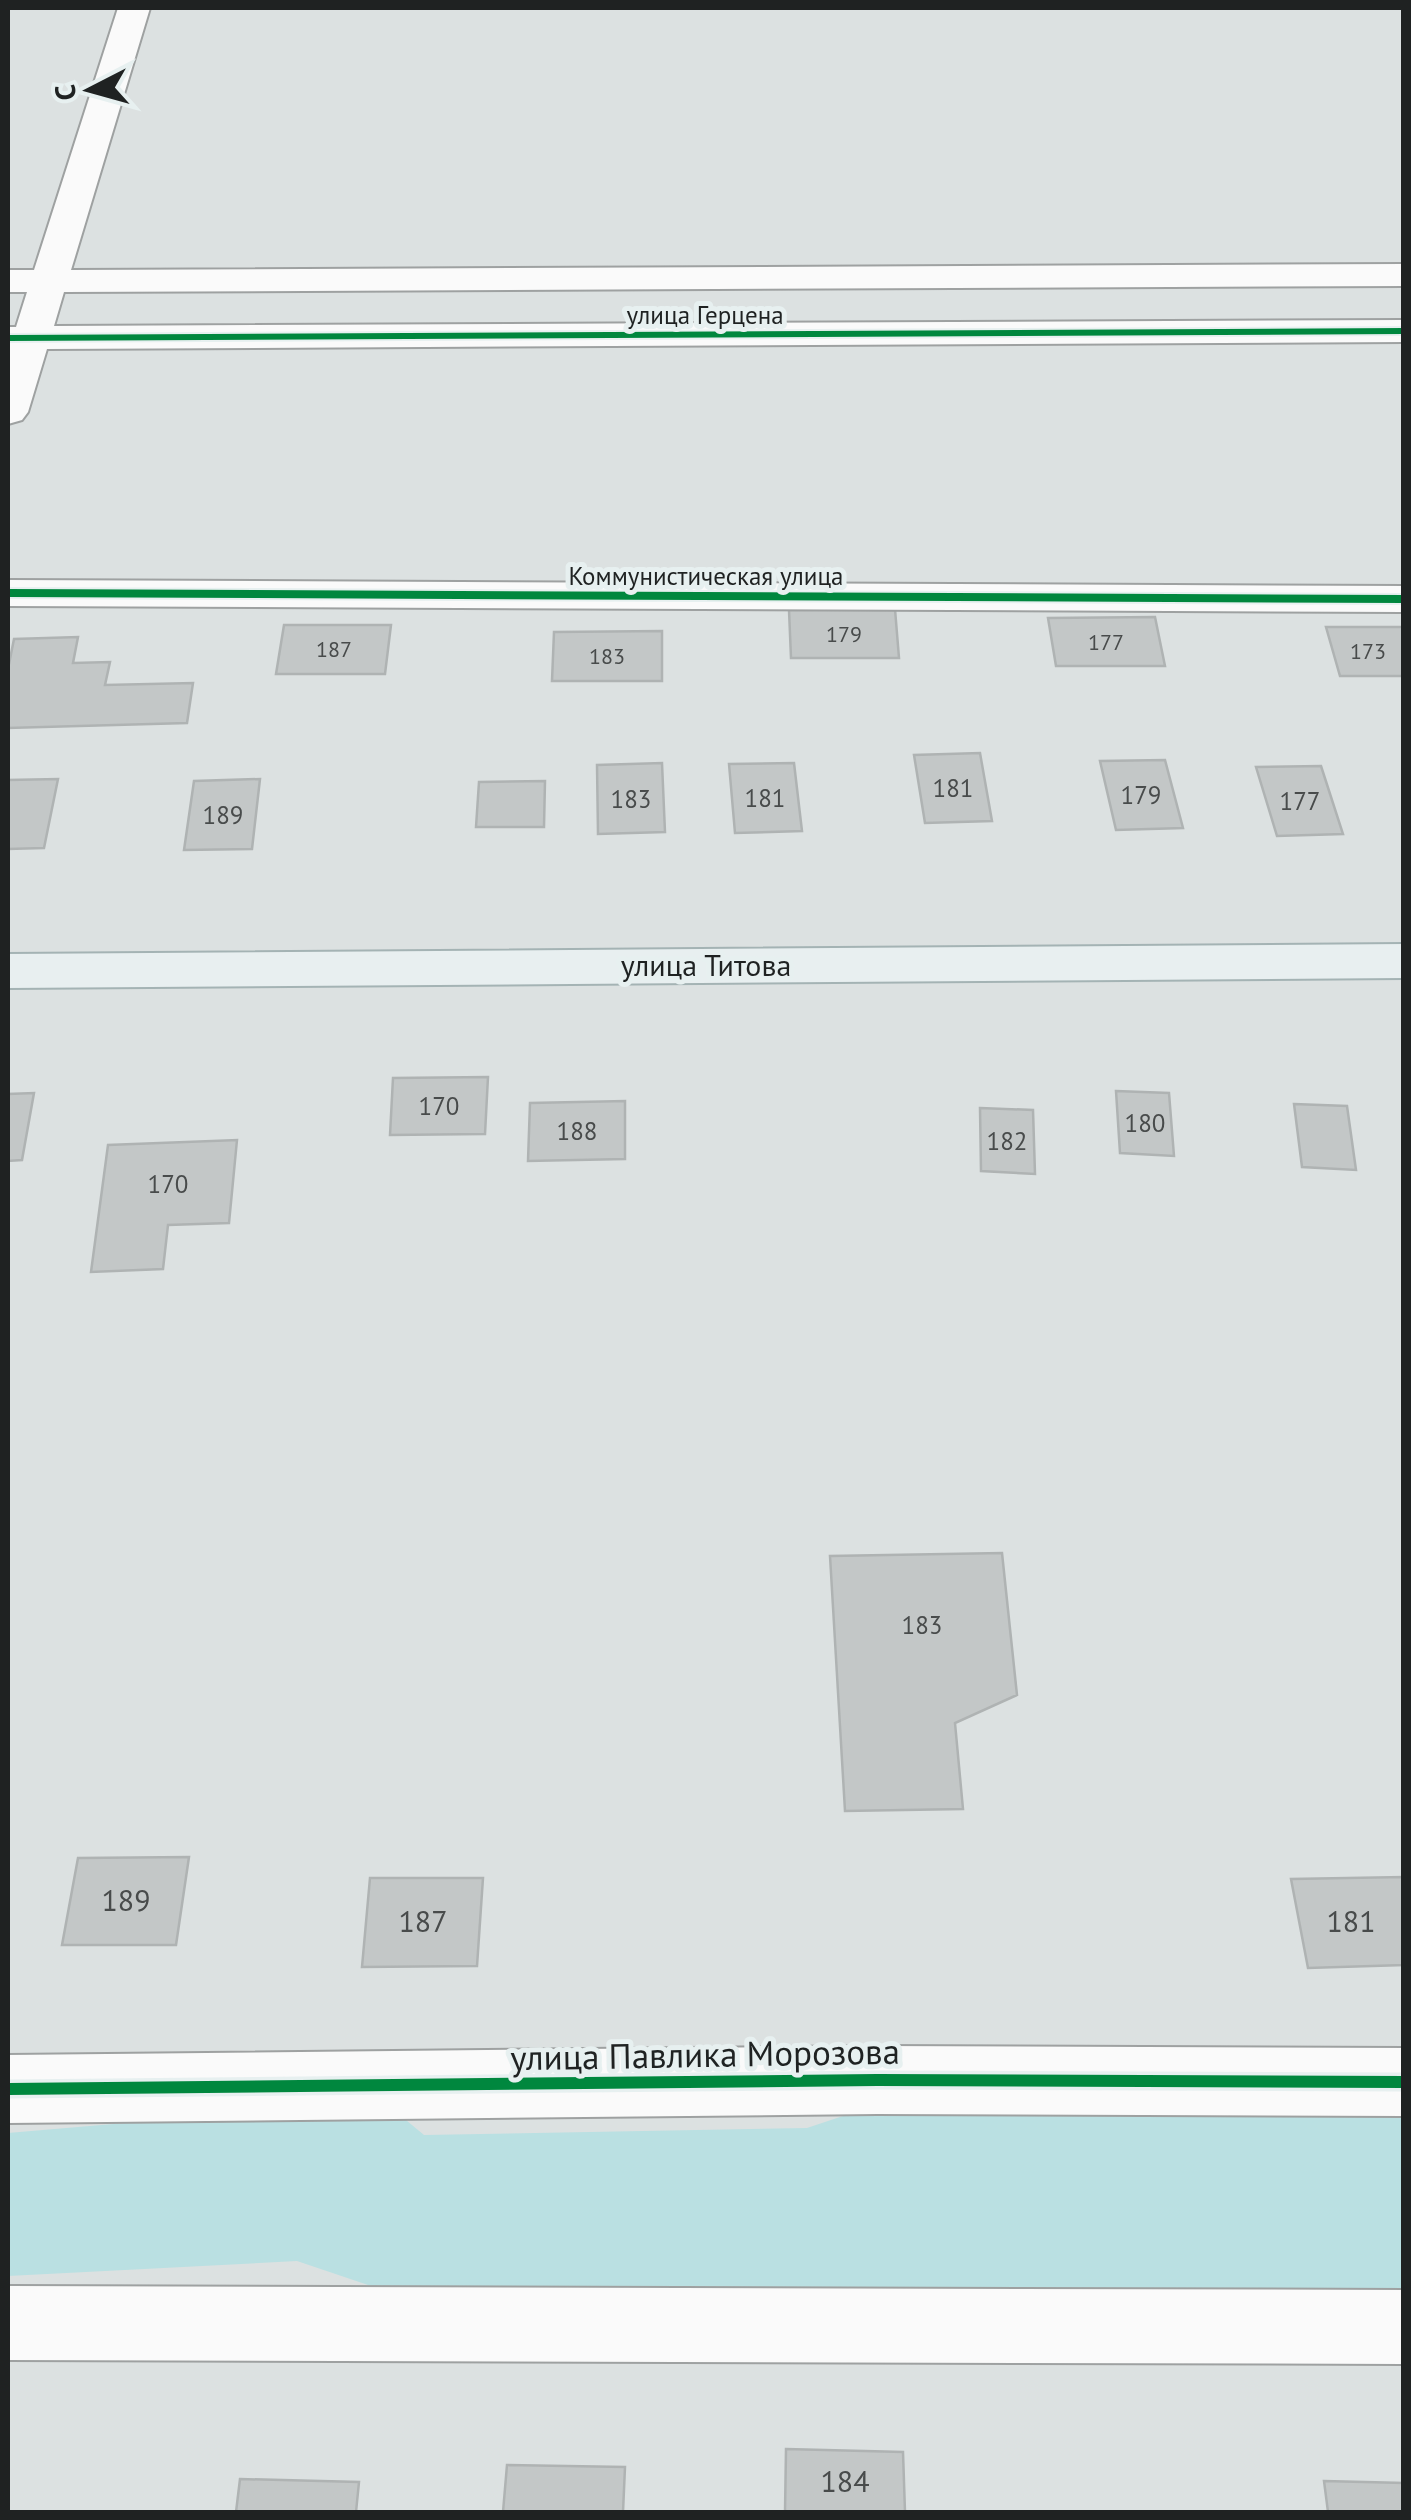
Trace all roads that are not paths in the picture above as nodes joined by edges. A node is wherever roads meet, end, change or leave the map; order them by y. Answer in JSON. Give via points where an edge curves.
{"nodes":[{"id":1,"x":134,"y":8,"type":"edge"},
{"id":2,"x":1404,"y":275,"type":"edge"},
{"id":3,"x":47,"y":280,"type":"junction"},
{"id":4,"x":8,"y":281,"type":"edge"},
{"id":5,"x":1404,"y":331,"type":"edge"},
{"id":6,"x":19,"y":338,"type":"edge"},
{"id":7,"x":8,"y":412,"type":"edge"},
{"id":8,"x":8,"y":592,"type":"edge"},
{"id":9,"x":1404,"y":598,"type":"edge"},
{"id":10,"x":1404,"y":961,"type":"edge"},
{"id":11,"x":8,"y":971,"type":"edge"},
{"id":12,"x":1404,"y":2082,"type":"edge"},
{"id":13,"x":8,"y":2089,"type":"edge"},
{"id":14,"x":8,"y":2323,"type":"edge"},
{"id":15,"x":1404,"y":2327,"type":"edge"}],
"edges":[{"from":1,"to":3,"type":"street"},
{"from":2,"to":3,"type":"street","name":"улица Герцена"},
{"from":3,"to":4,"type":"street","name":"улица Герцена"},
{"from":3,"to":6,"type":"street"},
{"from":5,"to":6,"type":"street","name":"улица Герцена"},
{"from":6,"to":7,"type":"street"},
{"from":8,"to":9,"type":"street","name":"Коммунистическая улица"},
{"from":10,"to":11,"type":"main road","name":"улица Титова"},
{"from":12,"to":13,"type":"street","name":"улица Павлика Морозова"},
{"from":14,"to":15,"type":"street"}]}
